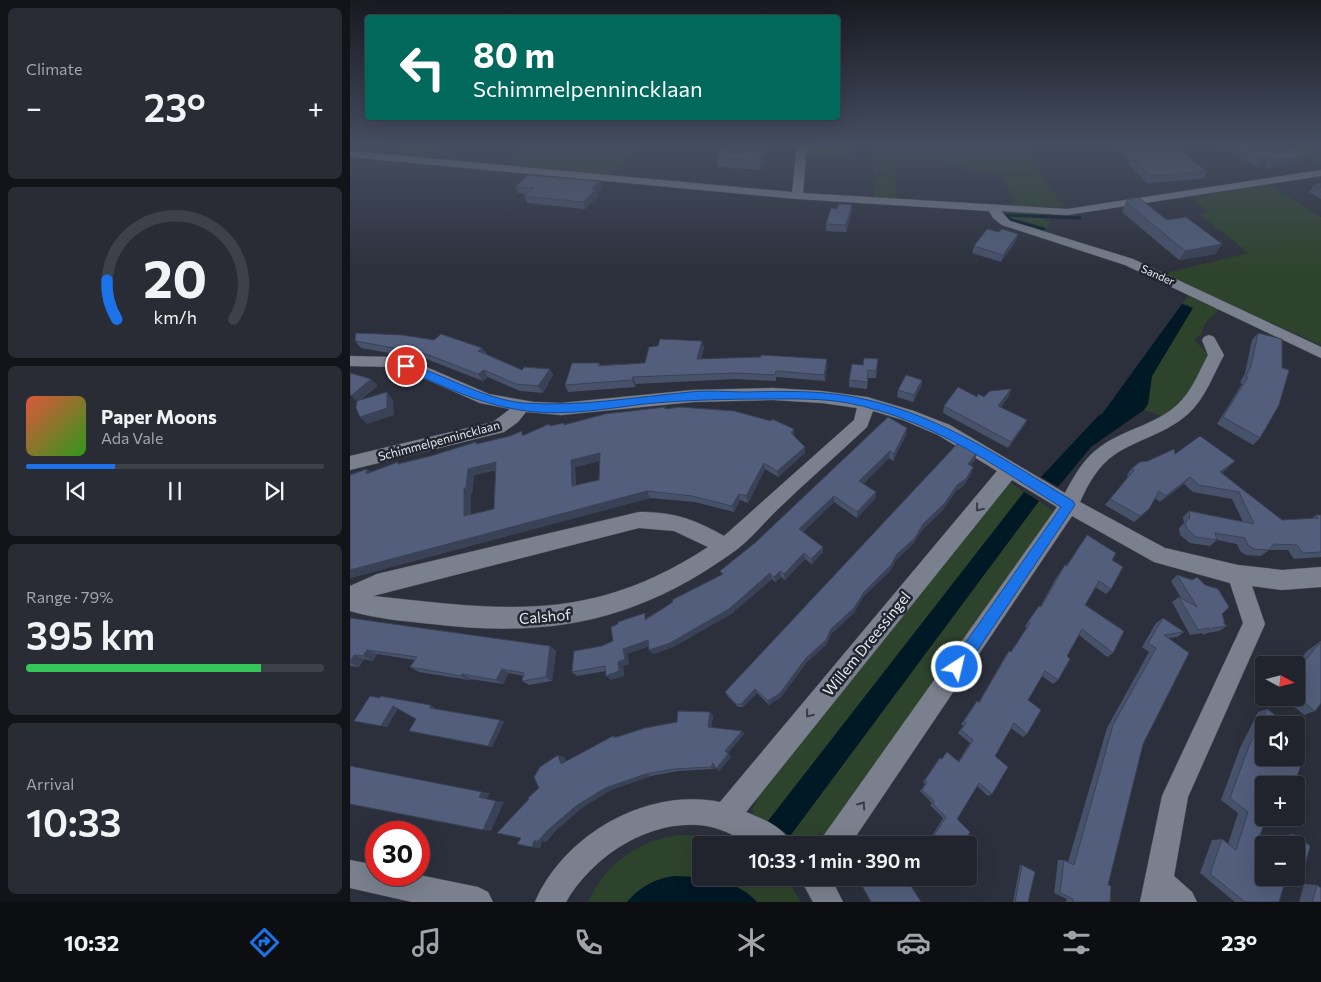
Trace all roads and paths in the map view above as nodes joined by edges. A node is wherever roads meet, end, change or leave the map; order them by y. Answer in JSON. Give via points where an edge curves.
{"nodes":[{"id":1,"x":702,"y":187,"type":"edge"},
{"id":2,"x":798,"y":187,"type":"edge"},
{"id":3,"x":1232,"y":187,"type":"edge"},
{"id":4,"x":797,"y":196,"type":"junction"},
{"id":5,"x":994,"y":209,"type":"junction"},
{"id":6,"x":1209,"y":340,"type":"dead end"},
{"id":7,"x":1321,"y":353,"type":"edge"},
{"id":8,"x":350,"y":361,"type":"edge"},
{"id":9,"x":868,"y":404,"type":"junction"},
{"id":10,"x":521,"y":407,"type":"junction"},
{"id":11,"x":350,"y":465,"type":"edge"},
{"id":12,"x":1010,"y":470,"type":"junction"},
{"id":13,"x":1069,"y":505,"type":"junction"},
{"id":14,"x":725,"y":547,"type":"junction"},
{"id":15,"x":1238,"y":575,"type":"junction"},
{"id":16,"x":1321,"y":577,"type":"edge"},
{"id":17,"x":350,"y":596,"type":"edge"},
{"id":18,"x":350,"y":601,"type":"edge"},
{"id":19,"x":724,"y":818,"type":"junction"},
{"id":20,"x":762,"y":836,"type":"edge"},
{"id":21,"x":840,"y":836,"type":"edge"},
{"id":22,"x":350,"y":874,"type":"edge"},
{"id":23,"x":820,"y":886,"type":"edge"},
{"id":24,"x":1156,"y":892,"type":"edge"},
{"id":25,"x":478,"y":902,"type":"edge"},
{"id":26,"x":550,"y":902,"type":"edge"},
{"id":27,"x":828,"y":902,"type":"edge"},
{"id":28,"x":1182,"y":902,"type":"edge"}],
"edges":[{"from":1,"to":4,"type":"street"},
{"from":2,"to":4,"type":"street"},
{"from":3,"to":5,"type":"street","via":[[1080,211]]},
{"from":4,"to":5,"type":"street"},
{"from":5,"to":7,"type":"street","name":"Sander","via":[[1006,223],[1129,262]]},
{"from":6,"to":13,"type":"street","via":[[1216,355],[1186,406],[1176,416],[1108,449],[1081,480]]},
{"from":8,"to":10,"type":"street","name":"Schimmelpennincklaan","via":[[394,362],[486,399]]},
{"from":9,"to":10,"type":"street","name":"Schimmelpennincklaan","via":[[773,394],[678,396],[561,409]]},
{"from":9,"to":12,"type":"street","name":"Schimmelpennincklaan","via":[[908,415],[944,430]]},
{"from":9,"to":14,"type":"street","name":"Calshof","via":[[861,423]]},
{"from":10,"to":11,"type":"street","name":"Schimmelpennincklaan","via":[[498,427]]},
{"from":12,"to":13,"type":"street","name":"Schimmelpennincklaan"},
{"from":12,"to":19,"type":"street","name":"Willem Dreessingel","one_way":true},
{"from":13,"to":15,"type":"street","name":"Schimmelpennincklaan","via":[[1161,556]]},
{"from":21,"to":13,"type":"street","one_way":true},
{"from":14,"to":17,"type":"street","via":[[685,525],[668,520],[639,520],[377,584]]},
{"from":14,"to":18,"type":"street","name":"Calshof","via":[[652,590],[601,609],[575,614],[490,619],[368,606]]},
{"from":15,"to":16,"type":"street","name":"Schimmelpennincklaan","via":[[1282,580]]},
{"from":15,"to":24,"type":"street","via":[[1254,624],[1175,796]]},
{"from":19,"to":20,"type":"street"},
{"from":19,"to":26,"type":"street","via":[[682,812],[623,830],[578,864]]},
{"from":22,"to":25,"type":"street"},
{"from":23,"to":27,"type":"street"},
{"from":24,"to":28,"type":"street"}]}
